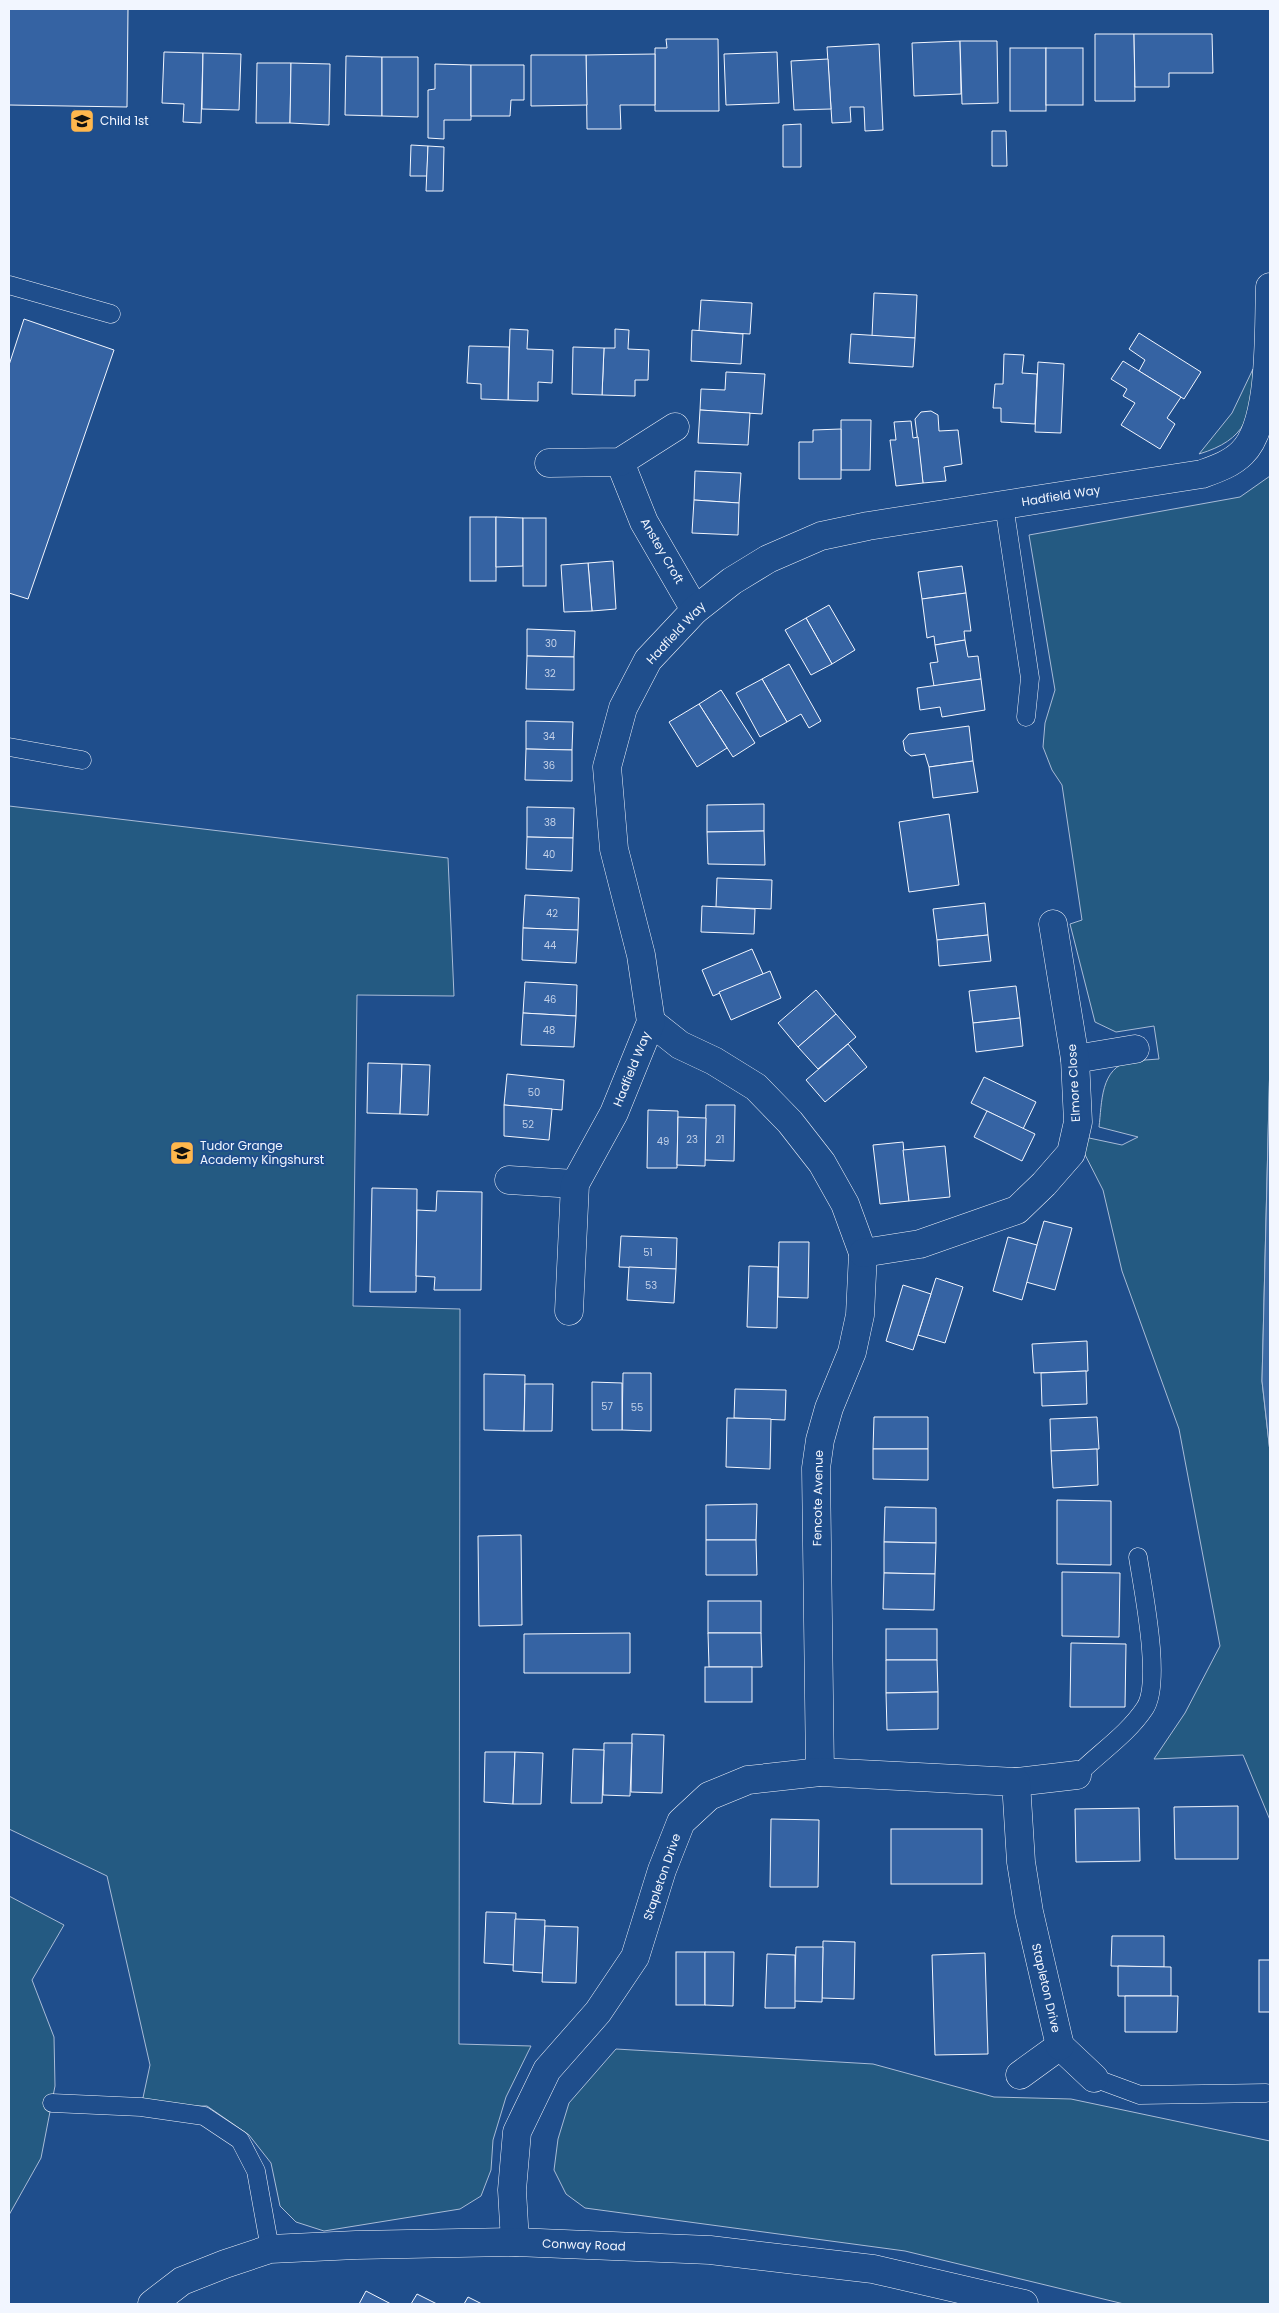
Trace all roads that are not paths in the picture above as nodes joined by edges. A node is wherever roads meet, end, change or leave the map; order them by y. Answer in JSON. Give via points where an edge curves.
{"nodes":[{"id":1,"x":9,"y":285,"type":"edge"},
{"id":2,"x":1270,"y":287,"type":"edge"},
{"id":3,"x":111,"y":314,"type":"dead end"},
{"id":4,"x":675,"y":427,"type":"dead end"},
{"id":5,"x":620,"y":462,"type":"junction"},
{"id":6,"x":550,"y":464,"type":"dead end"},
{"id":7,"x":1004,"y":505,"type":"junction"},
{"id":8,"x":695,"y":610,"type":"junction"},
{"id":9,"x":1026,"y":717,"type":"dead end"},
{"id":10,"x":9,"y":748,"type":"edge"},
{"id":11,"x":82,"y":760,"type":"dead end"},
{"id":12,"x":1053,"y":924,"type":"dead end"},
{"id":13,"x":651,"y":1022,"type":"junction"},
{"id":14,"x":1135,"y":1050,"type":"dead end"},
{"id":15,"x":1075,"y":1060,"type":"junction"},
{"id":16,"x":509,"y":1180,"type":"dead end"},
{"id":17,"x":575,"y":1184,"type":"junction"},
{"id":18,"x":863,"y":1253,"type":"junction"},
{"id":19,"x":569,"y":1311,"type":"dead end"},
{"id":20,"x":1138,"y":1557,"type":"dead end"},
{"id":21,"x":820,"y":1772,"type":"junction"},
{"id":22,"x":1077,"y":1775,"type":"joint"},
{"id":23,"x":1016,"y":1782,"type":"junction"},
{"id":24,"x":1060,"y":2046,"type":"junction"},
{"id":25,"x":1020,"y":2074,"type":"dead end"},
{"id":26,"x":1094,"y":2078,"type":"joint"},
{"id":27,"x":1266,"y":2093,"type":"dead end"},
{"id":28,"x":52,"y":2103,"type":"dead end"},
{"id":29,"x":515,"y":2242,"type":"junction"},
{"id":30,"x":270,"y":2249,"type":"junction"},
{"id":31,"x":152,"y":2304,"type":"edge"},
{"id":32,"x":1024,"y":2304,"type":"edge"}],
"edges":[{"from":1,"to":3,"type":"lane"},
{"from":2,"to":7,"type":"street","name":"Hadfield Way","via":[[1265,400],[1255,437],[1242,454],[1224,466],[1202,474]]},
{"from":4,"to":5,"type":"street"},
{"from":5,"to":6,"type":"street"},
{"from":5,"to":8,"type":"street","name":"Anstey Croft","via":[[644,522]]},
{"from":7,"to":8,"type":"street","name":"Hadfield Way","via":[[821,536],[768,559],[732,581]]},
{"from":7,"to":9,"type":"lane","via":[[1030,678]]},
{"from":8,"to":13,"type":"street","name":"Hadfield Way","via":[[648,660],[623,708],[607,767],[614,849],[641,955]]},
{"from":10,"to":11,"type":"lane"},
{"from":12,"to":15,"type":"street","name":"Elmore Close"},
{"from":13,"to":17,"type":"street","name":"Hadfield Way","via":[[614,1113]]},
{"from":13,"to":18,"type":"street","name":"Fencote Avenue","via":[[680,1045],[714,1060],[756,1087],[790,1122],[822,1163],[845,1204]]},
{"from":14,"to":15,"type":"street"},
{"from":15,"to":18,"type":"street","name":"Elmore Close","via":[[1078,1122],[1071,1154],[1017,1210],[920,1244]]},
{"from":16,"to":17,"type":"street"},
{"from":17,"to":19,"type":"street","name":"Hadfield Way"},
{"from":18,"to":21,"type":"street","name":"Fencote Avenue","via":[[860,1315],[852,1352],[829,1408],[816,1468]]},
{"from":20,"to":22,"type":"lane","via":[[1152,1668],[1151,1692],[1135,1721]]},
{"from":21,"to":23,"type":"street","name":"Stapleton Drive"},
{"from":21,"to":29,"type":"street","name":"Stapleton Drive","via":[[748,1780],[709,1796],[681,1822],[662,1870],[635,1957],[598,2012],[547,2070],[518,2132],[512,2190]]},
{"from":22,"to":23,"type":"street","name":"Stapleton Drive"},
{"from":23,"to":24,"type":"street","name":"Stapleton Drive","via":[[1021,1862],[1029,1912]]},
{"from":24,"to":25,"type":"street","name":"Stapleton Drive"},
{"from":24,"to":26,"type":"street","name":"Stapleton Drive"},
{"from":26,"to":27,"type":"lane","via":[[1140,2095]]},
{"from":28,"to":30,"type":"lane","via":[[141,2107],[204,2116],[240,2140],[256,2171]]},
{"from":29,"to":30,"type":"street","name":"Conway Road","via":[[356,2244]]},
{"from":29,"to":32,"type":"street","name":"Conway Road","via":[[710,2250],[873,2269]]},
{"from":30,"to":31,"type":"street","name":"Conway Road","via":[[182,2281]]}]}
